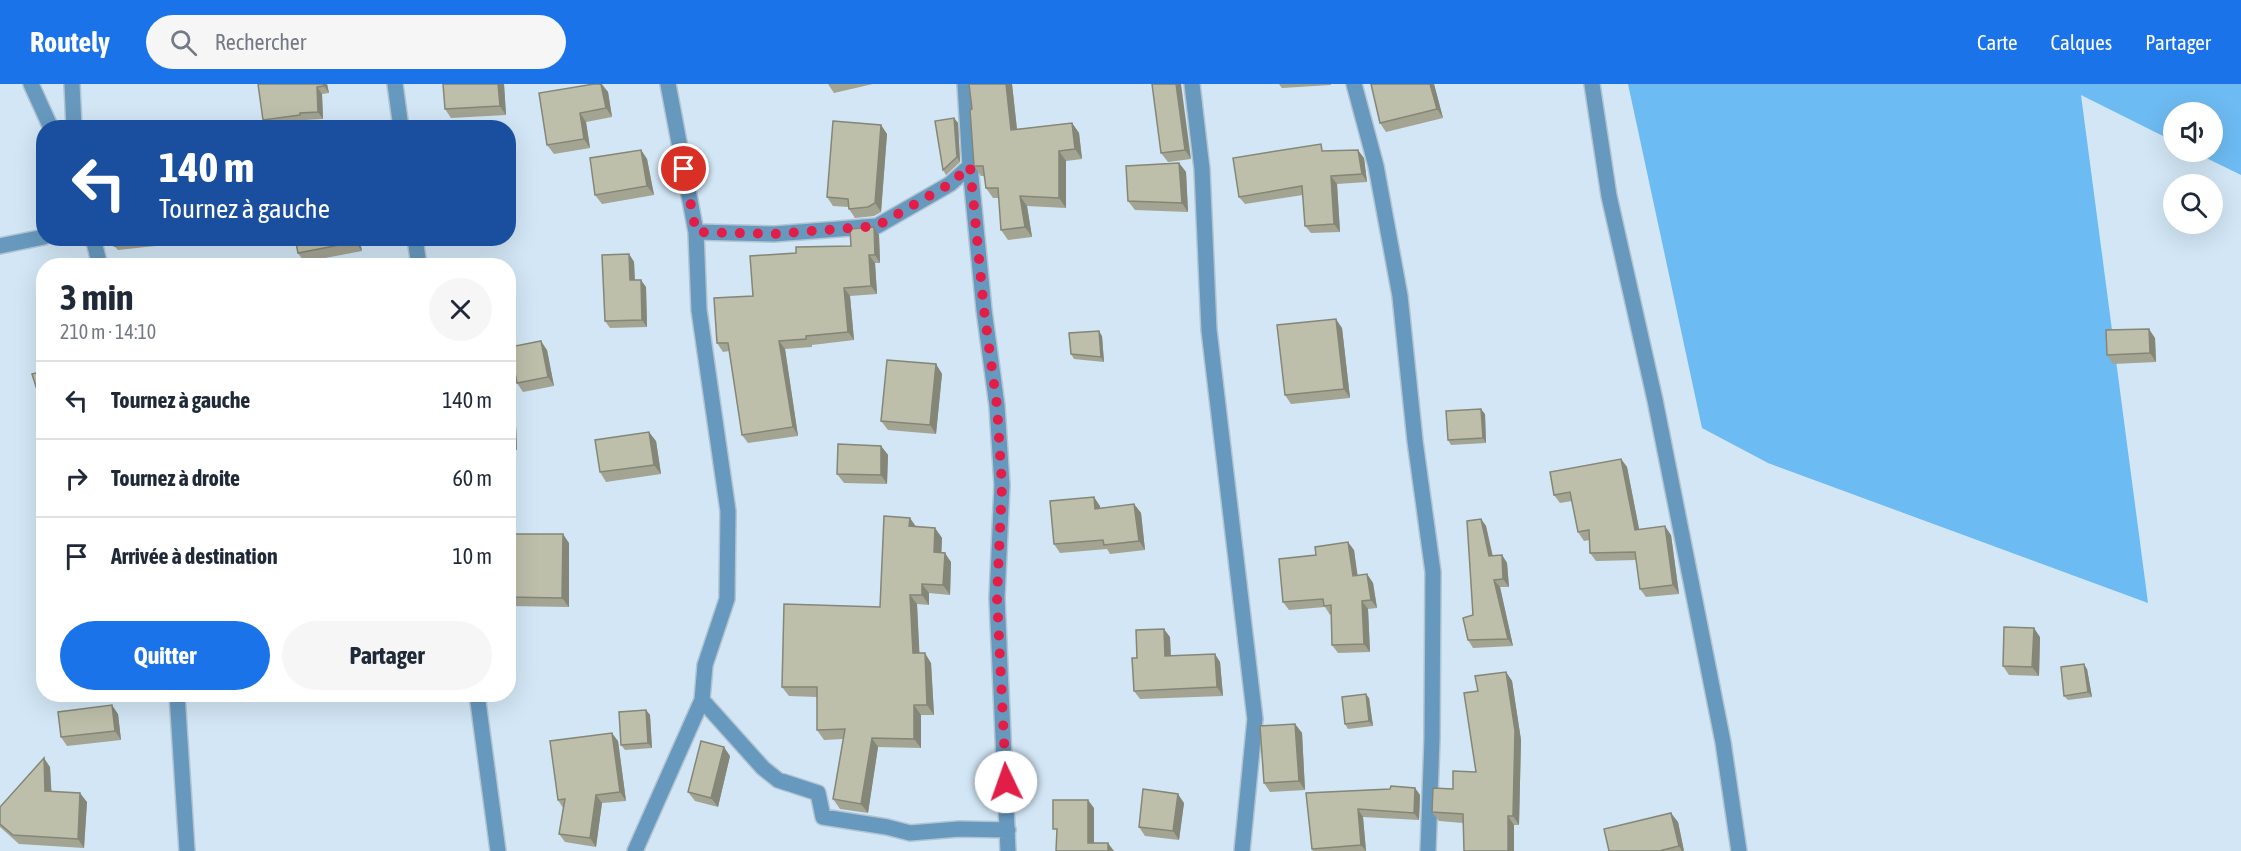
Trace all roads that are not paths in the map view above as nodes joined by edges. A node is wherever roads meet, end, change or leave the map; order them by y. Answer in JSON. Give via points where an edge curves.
{"nodes":[{"id":1,"x":31,"y":84,"type":"edge"},
{"id":2,"x":72,"y":84,"type":"edge"},
{"id":3,"x":395,"y":84,"type":"edge"},
{"id":4,"x":668,"y":84,"type":"edge"},
{"id":5,"x":965,"y":84,"type":"edge"},
{"id":6,"x":1192,"y":84,"type":"edge"},
{"id":7,"x":1354,"y":84,"type":"edge"},
{"id":8,"x":1592,"y":84,"type":"edge"},
{"id":9,"x":47,"y":120,"type":"edge"},
{"id":10,"x":74,"y":120,"type":"edge"},
{"id":11,"x":400,"y":120,"type":"edge"},
{"id":12,"x":970,"y":166,"type":"junction"},
{"id":13,"x":696,"y":232,"type":"junction"},
{"id":14,"x":36,"y":239,"type":"edge"},
{"id":15,"x":0,"y":246,"type":"edge"},
{"id":16,"x":702,"y":700,"type":"junction"},
{"id":17,"x":178,"y":702,"type":"edge"},
{"id":18,"x":478,"y":702,"type":"edge"},
{"id":19,"x":1008,"y":830,"type":"junction"},
{"id":20,"x":187,"y":851,"type":"edge"},
{"id":21,"x":498,"y":851,"type":"edge"},
{"id":22,"x":635,"y":851,"type":"edge"},
{"id":23,"x":1008,"y":851,"type":"edge"},
{"id":24,"x":1242,"y":851,"type":"edge"},
{"id":25,"x":1428,"y":851,"type":"edge"},
{"id":26,"x":1738,"y":851,"type":"edge"}],
"edges":[{"from":1,"to":9,"type":"street"},
{"from":2,"to":10,"type":"street"},
{"from":3,"to":11,"type":"street"},
{"from":4,"to":13,"type":"street"},
{"from":5,"to":12,"type":"street"},
{"from":6,"to":24,"type":"street","via":[[1202,169],[1209,330],[1255,719]]},
{"from":7,"to":25,"type":"street","via":[[1376,166],[1400,296],[1433,572]]},
{"from":8,"to":26,"type":"street","via":[[1609,196],[1655,400],[1723,742]]},
{"from":12,"to":13,"type":"street","via":[[950,184],[877,226],[774,234]]},
{"from":12,"to":19,"type":"street","via":[[1002,485],[997,597]]},
{"from":13,"to":16,"type":"street","via":[[699,310],[728,512],[726,599],[705,665]]},
{"from":14,"to":15,"type":"street"},
{"from":16,"to":19,"type":"street","via":[[778,780],[818,793],[824,817],[910,833]]},
{"from":16,"to":22,"type":"street"},
{"from":17,"to":20,"type":"street"},
{"from":18,"to":21,"type":"street"},
{"from":19,"to":23,"type":"street"}]}
